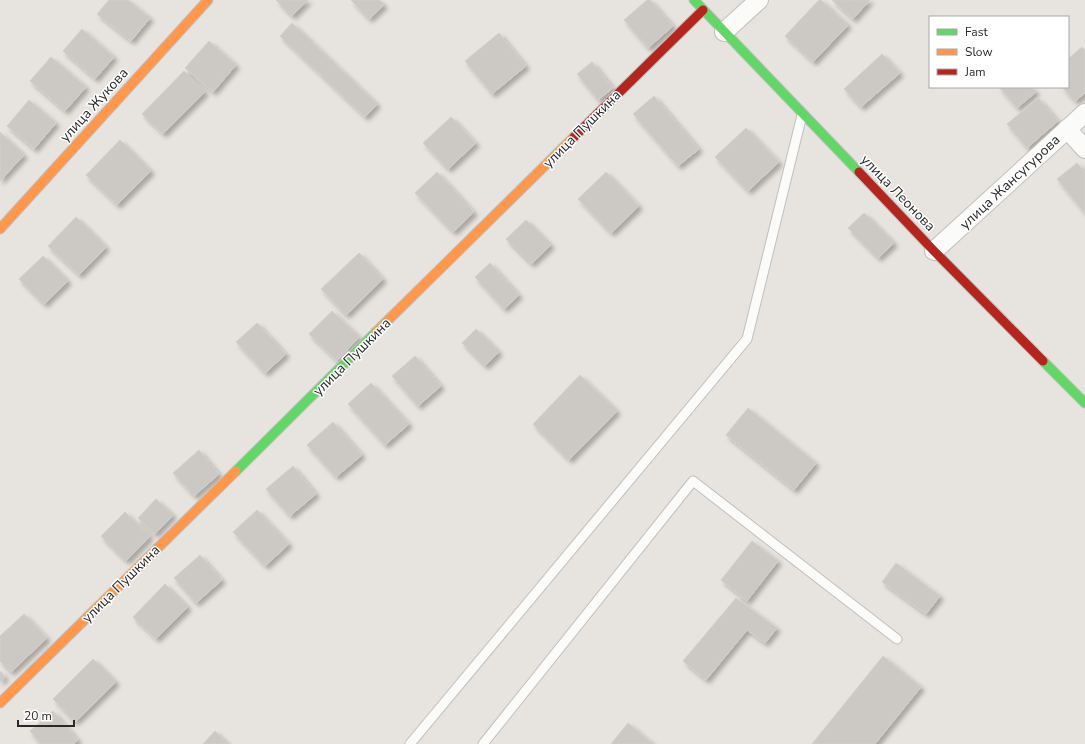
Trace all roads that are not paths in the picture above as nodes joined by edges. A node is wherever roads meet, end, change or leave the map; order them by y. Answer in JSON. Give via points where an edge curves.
{"nodes":[{"id":1,"x":208,"y":0,"type":"edge"},
{"id":2,"x":694,"y":0,"type":"edge"},
{"id":3,"x":758,"y":0,"type":"edge"},
{"id":4,"x":703,"y":10,"type":"junction"},
{"id":5,"x":724,"y":32,"type":"junction"},
{"id":6,"x":1085,"y":113,"type":"edge"},
{"id":7,"x":802,"y":114,"type":"junction"},
{"id":8,"x":1067,"y":129,"type":"junction"},
{"id":9,"x":1085,"y":149,"type":"edge"},
{"id":10,"x":0,"y":229,"type":"edge"},
{"id":11,"x":934,"y":252,"type":"junction"},
{"id":12,"x":1085,"y":403,"type":"edge"},
{"id":13,"x":897,"y":639,"type":"dead end"},
{"id":14,"x":0,"y":703,"type":"edge"},
{"id":15,"x":410,"y":744,"type":"edge"},
{"id":16,"x":483,"y":744,"type":"edge"}],
"edges":[{"from":1,"to":10,"type":"street","name":"улица Жукова"},
{"from":2,"to":4,"type":"street","name":"улица Леонова"},
{"from":3,"to":5,"type":"street"},
{"from":4,"to":5,"type":"street","name":"улица Леонова"},
{"from":4,"to":14,"type":"street","name":"улица Пушкина"},
{"from":5,"to":7,"type":"street","name":"улица Леонова"},
{"from":6,"to":8,"type":"street","name":"улица Жансугурова"},
{"from":7,"to":11,"type":"street","name":"улица Леонова"},
{"from":7,"to":15,"type":"lane","via":[[748,338]]},
{"from":8,"to":9,"type":"street"},
{"from":8,"to":11,"type":"street","name":"улица Жансугурова"},
{"from":11,"to":12,"type":"street","name":"улица Леонова"},
{"from":13,"to":16,"type":"lane","via":[[693,481]]}]}
